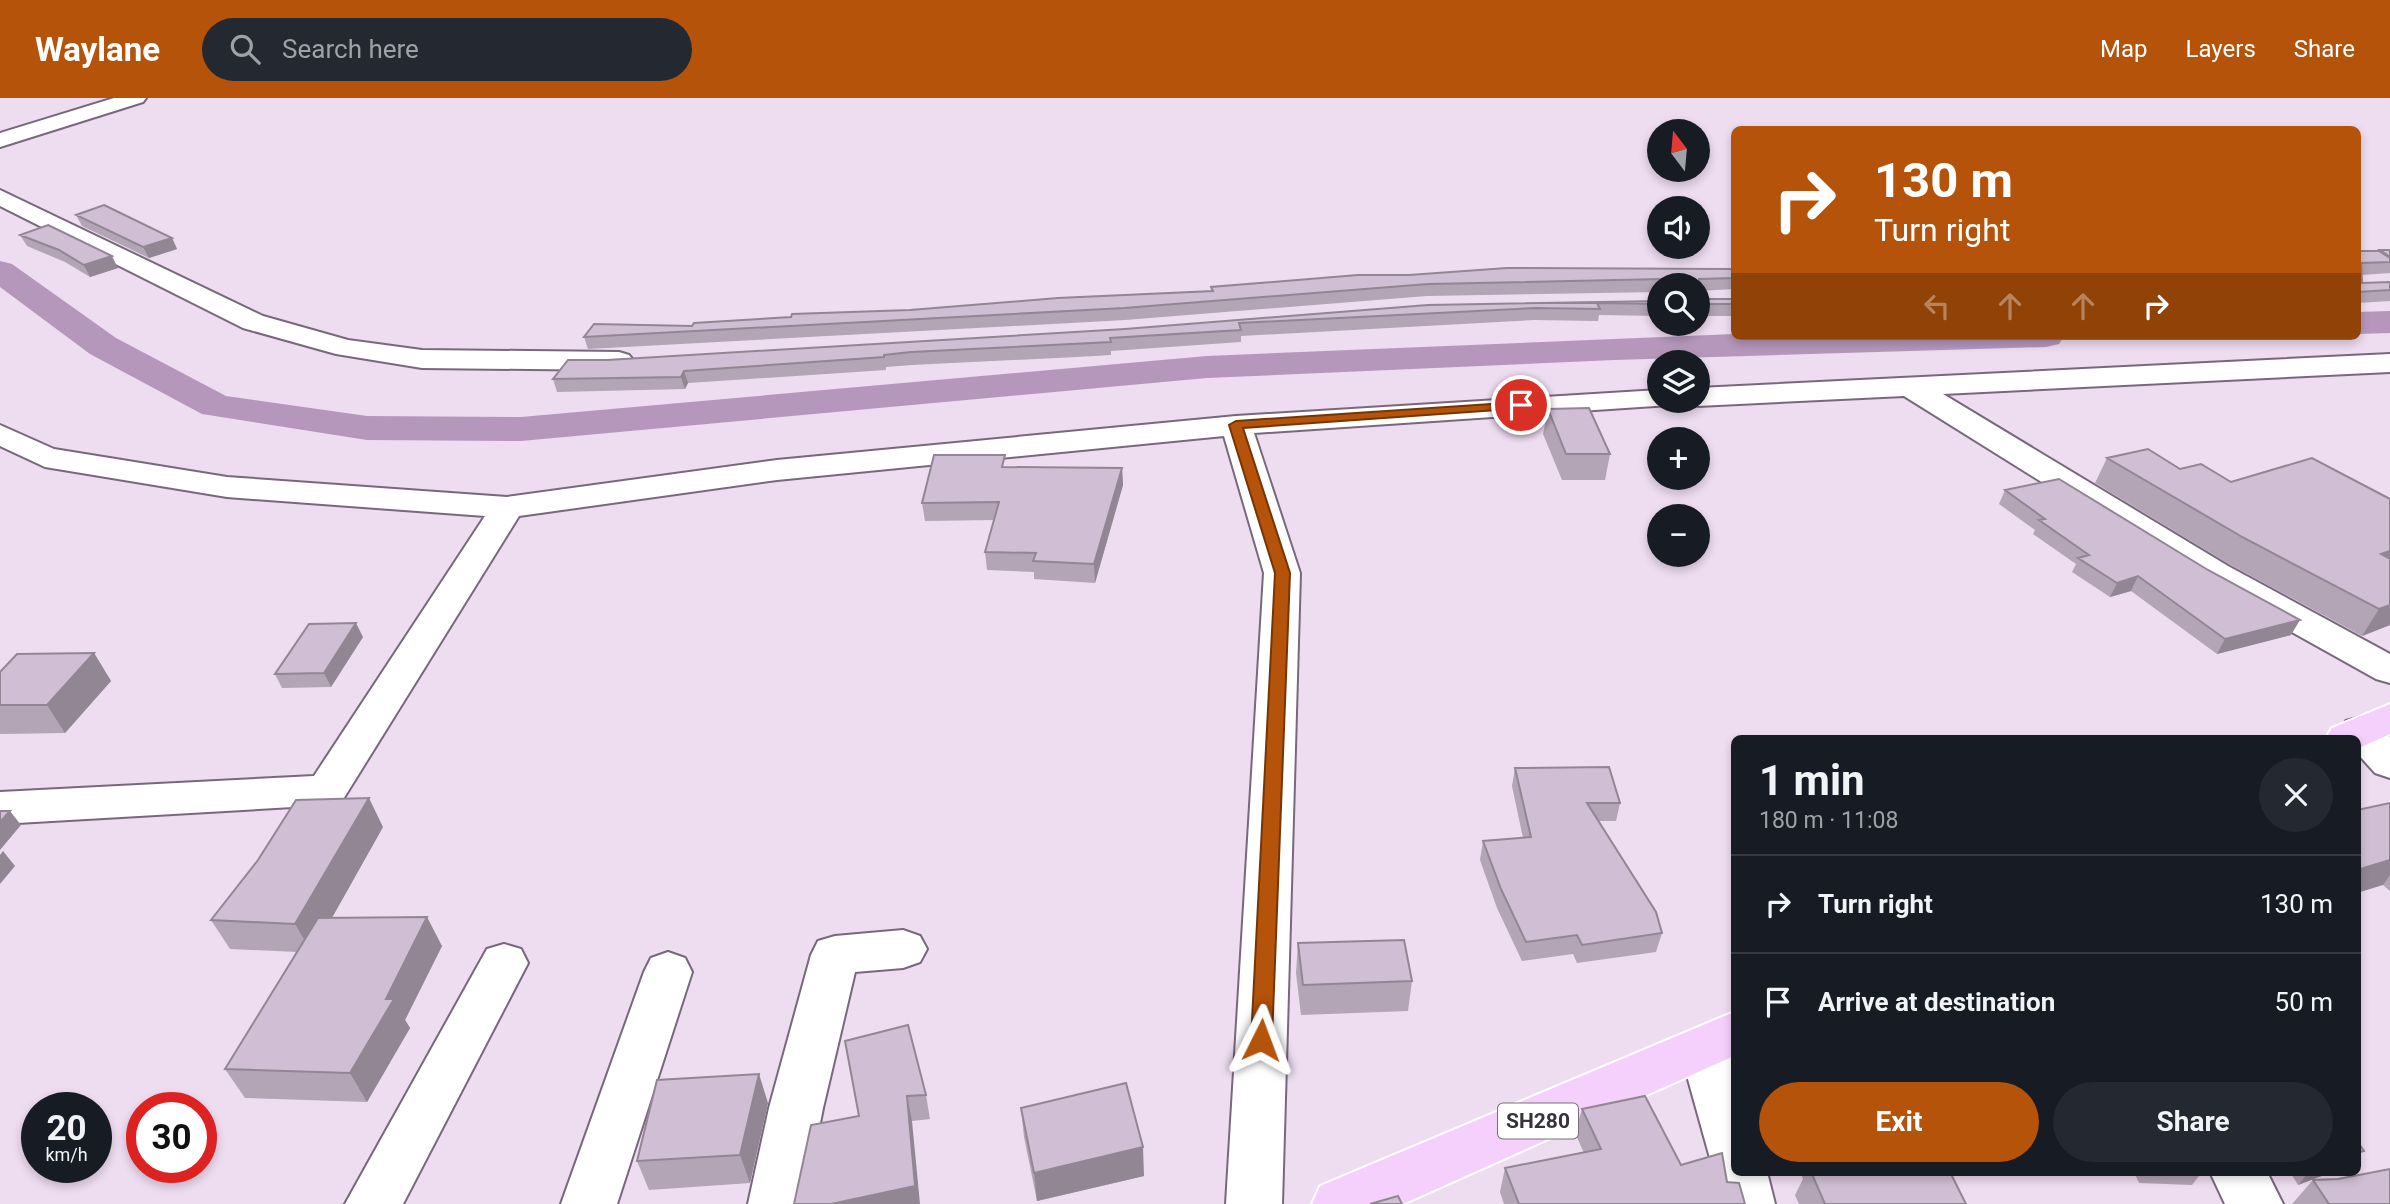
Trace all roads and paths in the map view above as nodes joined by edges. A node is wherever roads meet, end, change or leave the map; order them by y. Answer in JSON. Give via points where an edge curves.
{"nodes":[{"id":1,"x":136,"y":98,"type":"edge"},
{"id":2,"x":0,"y":140,"type":"edge"},
{"id":3,"x":0,"y":197,"type":"edge"},
{"id":4,"x":652,"y":359,"type":"edge"},
{"id":5,"x":2390,"y":363,"type":"edge"},
{"id":6,"x":1912,"y":388,"type":"junction"},
{"id":7,"x":1710,"y":396,"type":"edge"},
{"id":8,"x":1647,"y":400,"type":"edge"},
{"id":9,"x":1236,"y":425,"type":"junction"},
{"id":10,"x":0,"y":434,"type":"edge"},
{"id":11,"x":507,"y":507,"type":"junction"},
{"id":12,"x":2390,"y":670,"type":"edge"},
{"id":13,"x":2366,"y":729,"type":"edge"},
{"id":14,"x":2390,"y":763,"type":"edge"},
{"id":15,"x":0,"y":808,"type":"edge"},
{"id":16,"x":903,"y":949,"type":"dead end"},
{"id":17,"x":504,"y":963,"type":"dead end"},
{"id":18,"x":668,"y":972,"type":"dead end"},
{"id":19,"x":1720,"y":1040,"type":"edge"},
{"id":20,"x":1731,"y":1131,"type":"edge"},
{"id":21,"x":1740,"y":1176,"type":"edge"},
{"id":22,"x":2239,"y":1176,"type":"edge"},
{"id":23,"x":373,"y":1204,"type":"edge"},
{"id":24,"x":589,"y":1204,"type":"edge"},
{"id":25,"x":776,"y":1204,"type":"edge"},
{"id":26,"x":1254,"y":1204,"type":"edge"},
{"id":27,"x":1340,"y":1204,"type":"edge"},
{"id":28,"x":1747,"y":1204,"type":"edge"},
{"id":29,"x":2255,"y":1204,"type":"edge"}],
"edges":[{"from":1,"to":2,"type":"street"},
{"from":3,"to":4,"type":"street","via":[[253,322],[346,348],[422,359]]},
{"from":5,"to":6,"type":"street"},
{"from":6,"to":7,"type":"street"},
{"from":6,"to":12,"type":"street","via":[[2215,574]]},
{"from":8,"to":9,"type":"street"},
{"from":9,"to":11,"type":"street","via":[[777,470]]},
{"from":9,"to":26,"type":"street","via":[[1282,573]]},
{"from":10,"to":11,"type":"street","via":[[45,457],[227,487]]},
{"from":11,"to":15,"type":"street","via":[[327,790]]},
{"from":13,"to":14,"type":"street"},
{"from":16,"to":25,"type":"street","via":[[835,955]]},
{"from":17,"to":23,"type":"street"},
{"from":18,"to":24,"type":"street"},
{"from":19,"to":20,"type":"street"},
{"from":19,"to":27,"type":"main road","number":"SH280"},
{"from":21,"to":28,"type":"street"},
{"from":22,"to":29,"type":"street"}]}
